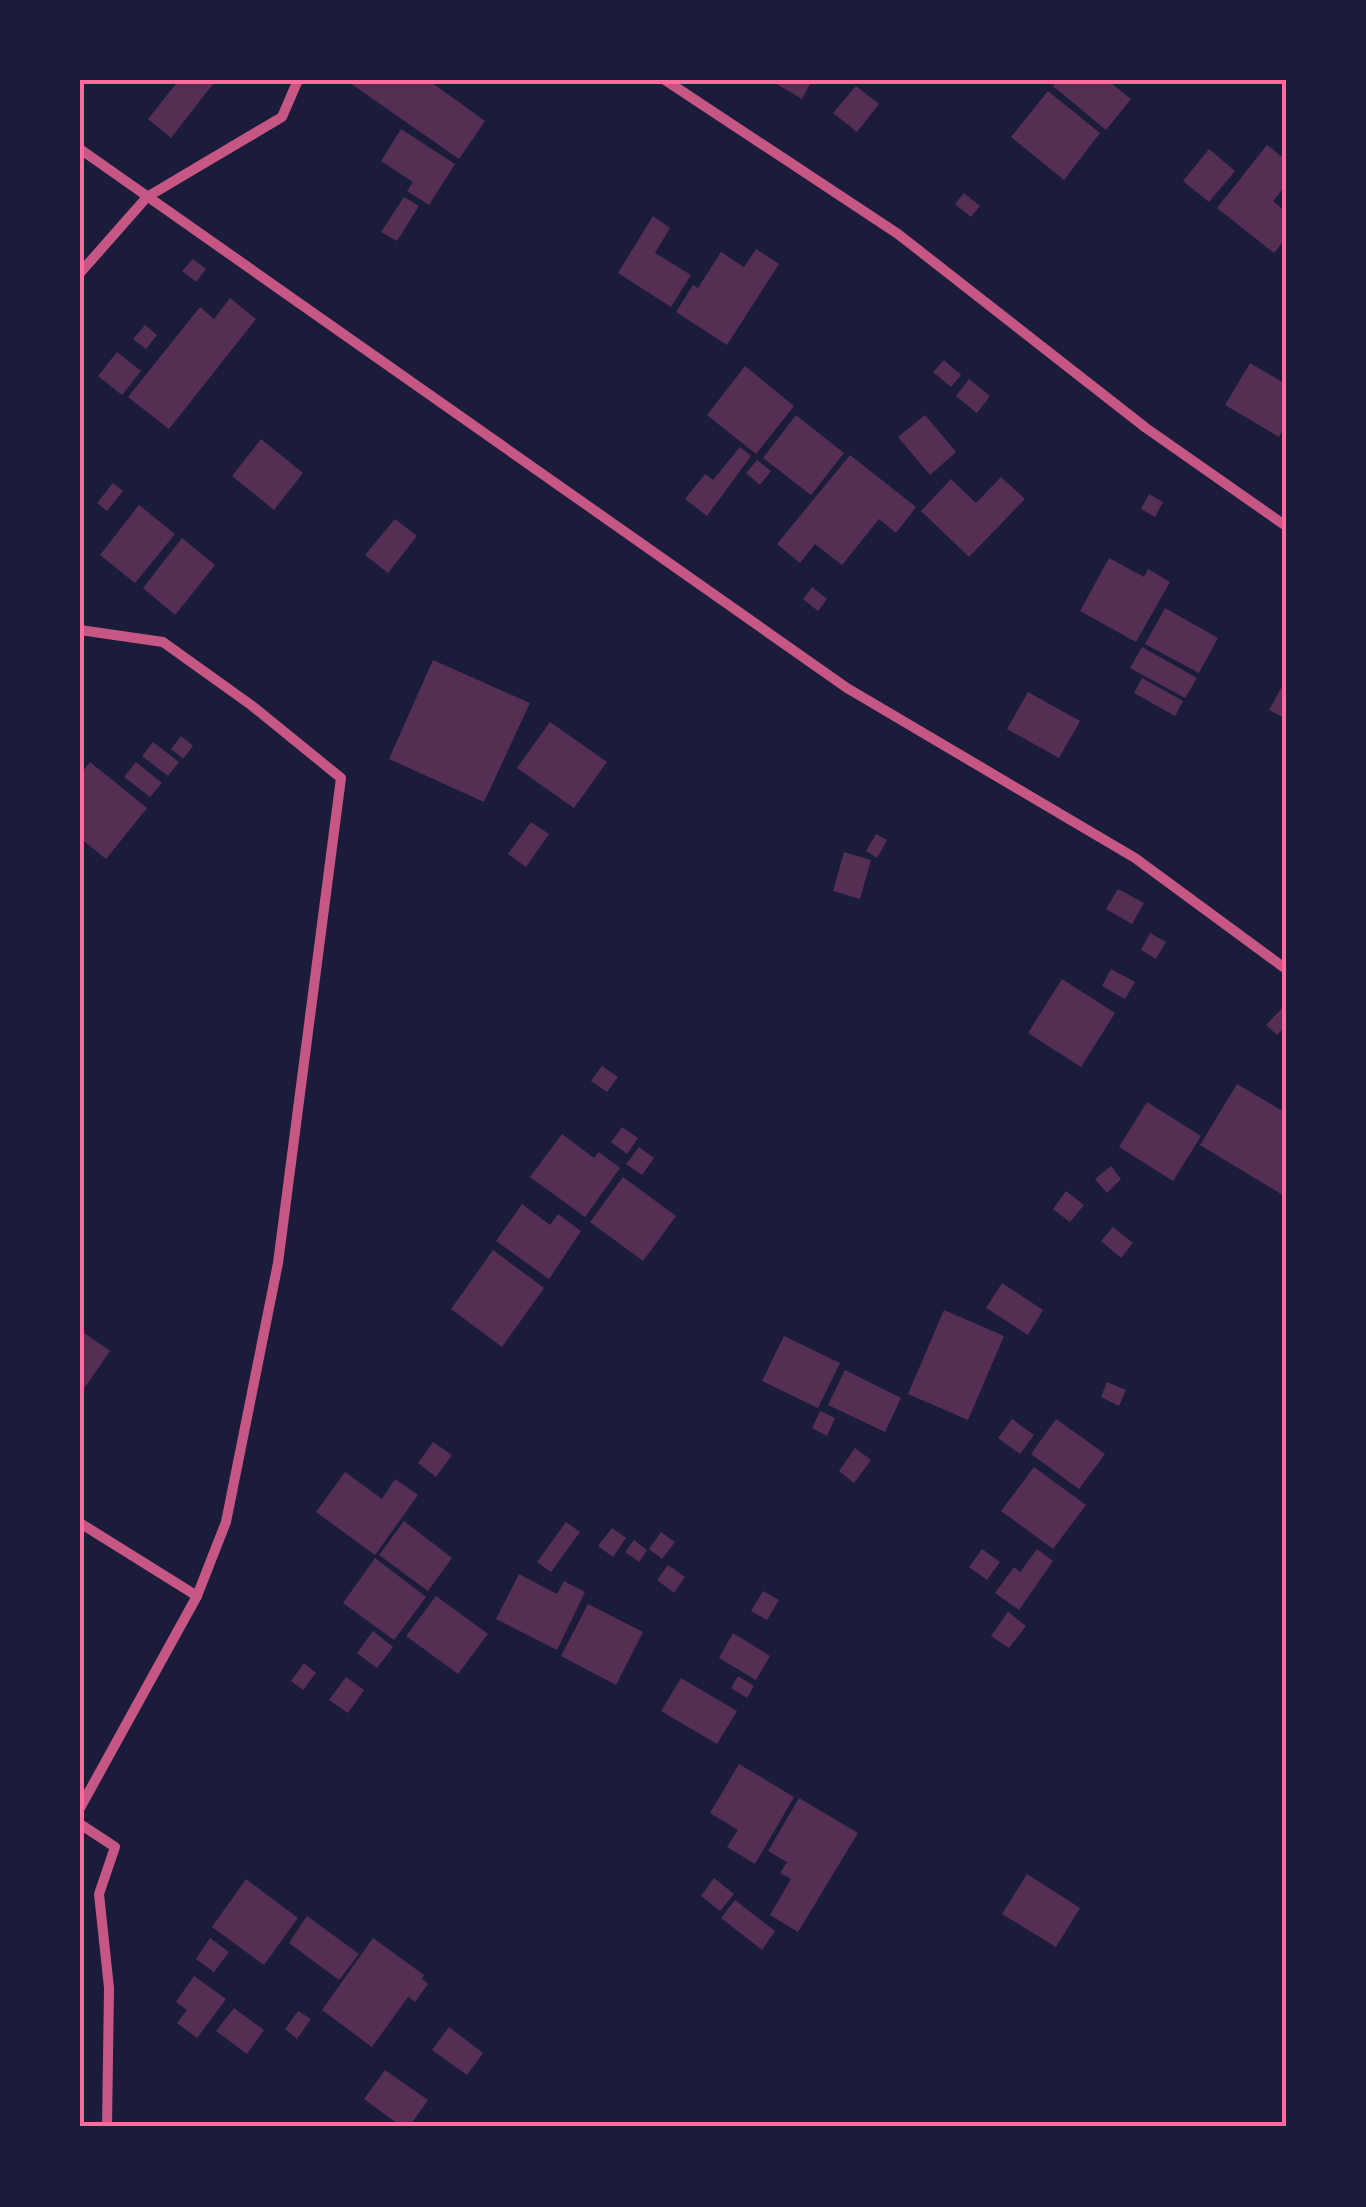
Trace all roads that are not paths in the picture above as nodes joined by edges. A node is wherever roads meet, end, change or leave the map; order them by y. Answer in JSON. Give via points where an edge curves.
{"nodes":[{"id":1,"x":298,"y":80,"type":"edge"},
{"id":2,"x":665,"y":80,"type":"edge"},
{"id":3,"x":80,"y":149,"type":"edge"},
{"id":4,"x":147,"y":197,"type":"junction"},
{"id":5,"x":80,"y":273,"type":"edge"},
{"id":6,"x":1286,"y":526,"type":"edge"},
{"id":7,"x":80,"y":630,"type":"edge"},
{"id":8,"x":1286,"y":969,"type":"edge"},
{"id":9,"x":80,"y":1523,"type":"edge"},
{"id":10,"x":197,"y":1596,"type":"junction"},
{"id":11,"x":80,"y":1808,"type":"edge"},
{"id":12,"x":80,"y":1824,"type":"edge"},
{"id":13,"x":107,"y":2127,"type":"edge"}],
"edges":[{"from":1,"to":4,"type":"street","via":[[282,116]]},
{"from":2,"to":6,"type":"street","via":[[898,234],[1146,428]]},
{"from":3,"to":4,"type":"street"},
{"from":4,"to":5,"type":"street"},
{"from":4,"to":8,"type":"street","via":[[846,688],[1135,858]]},
{"from":7,"to":10,"type":"street","via":[[164,642],[341,778],[278,1262],[226,1522]]},
{"from":9,"to":10,"type":"street"},
{"from":10,"to":11,"type":"street"},
{"from":12,"to":13,"type":"street","via":[[115,1848],[99,1894],[110,1988]]}]}
